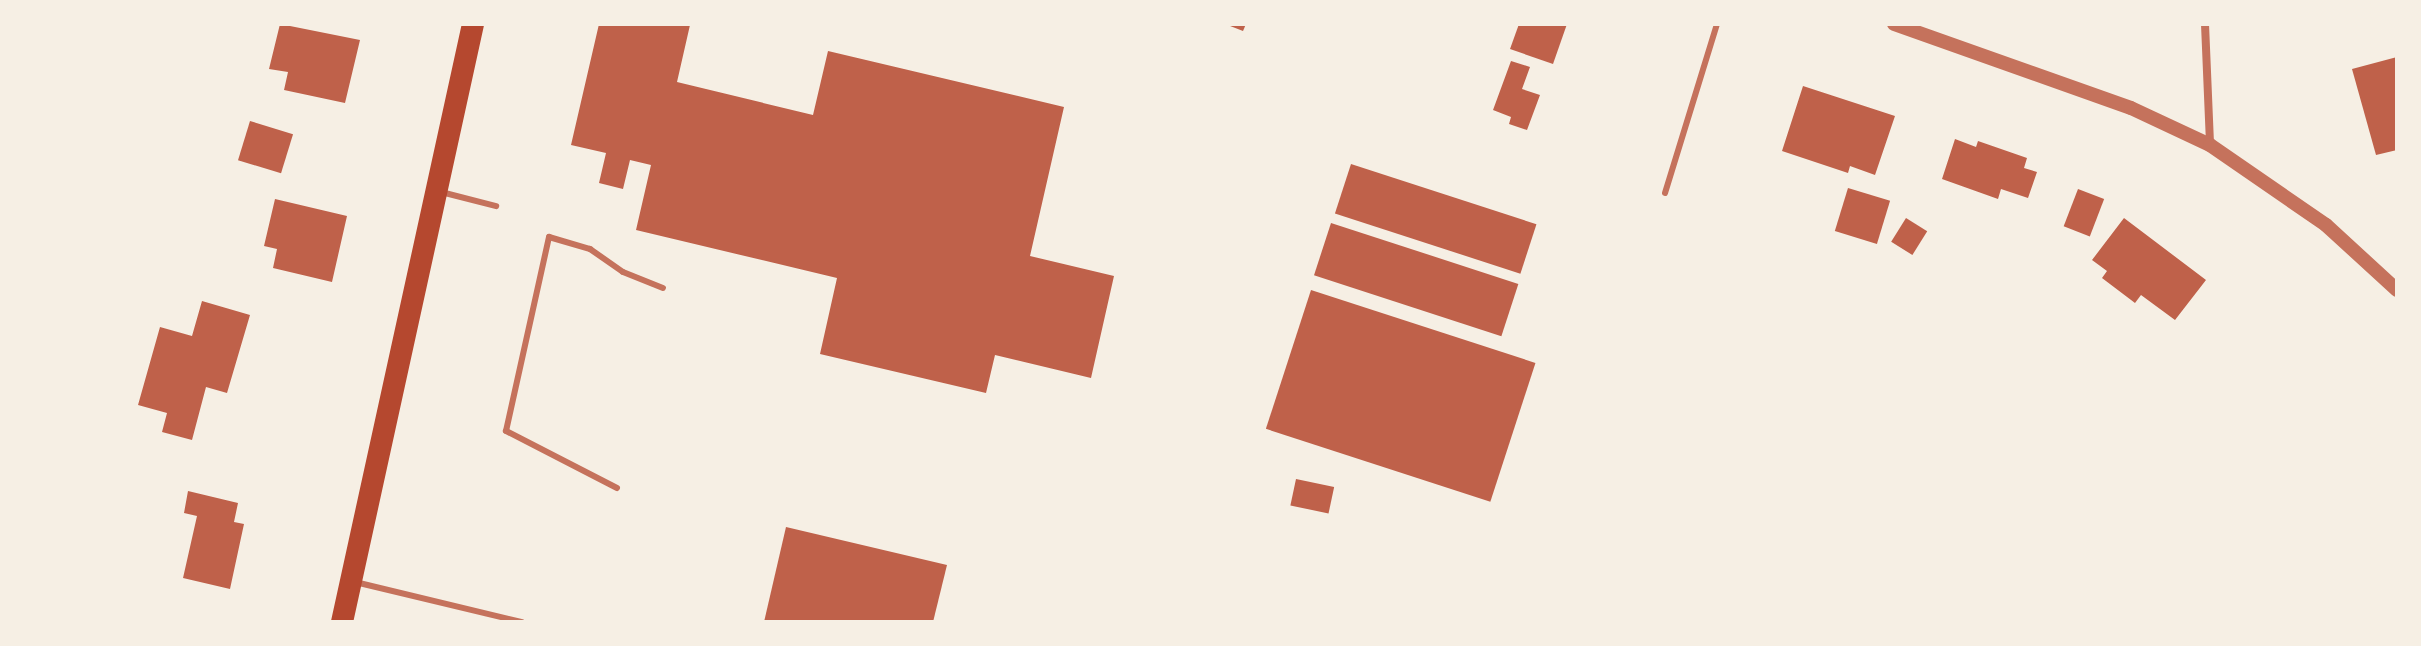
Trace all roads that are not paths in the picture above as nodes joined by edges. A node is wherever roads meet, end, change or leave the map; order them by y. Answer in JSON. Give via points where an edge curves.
{"nodes":[{"id":1,"x":473,"y":24,"type":"edge"},
{"id":2,"x":1717,"y":24,"type":"edge"},
{"id":3,"x":1894,"y":24,"type":"edge"},
{"id":4,"x":2205,"y":24,"type":"edge"},
{"id":5,"x":2210,"y":145,"type":"junction"},
{"id":6,"x":436,"y":190,"type":"junction"},
{"id":7,"x":1665,"y":193,"type":"dead end"},
{"id":8,"x":496,"y":206,"type":"dead end"},
{"id":9,"x":663,"y":288,"type":"dead end"},
{"id":10,"x":2397,"y":290,"type":"edge"},
{"id":11,"x":617,"y":488,"type":"dead end"},
{"id":12,"x":350,"y":581,"type":"junction"},
{"id":13,"x":342,"y":622,"type":"edge"},
{"id":14,"x":522,"y":622,"type":"edge"}],
"edges":[{"from":1,"to":6,"type":"highway"},
{"from":2,"to":7,"type":"lane"},
{"from":3,"to":5,"type":"street","via":[[2131,108]]},
{"from":4,"to":5,"type":"street"},
{"from":5,"to":10,"type":"street","via":[[2326,225]]},
{"from":6,"to":8,"type":"lane"},
{"from":6,"to":12,"type":"highway"},
{"from":9,"to":11,"type":"lane","via":[[623,272],[590,249],[549,237],[506,431]]},
{"from":12,"to":13,"type":"highway"},
{"from":12,"to":14,"type":"lane"}]}
